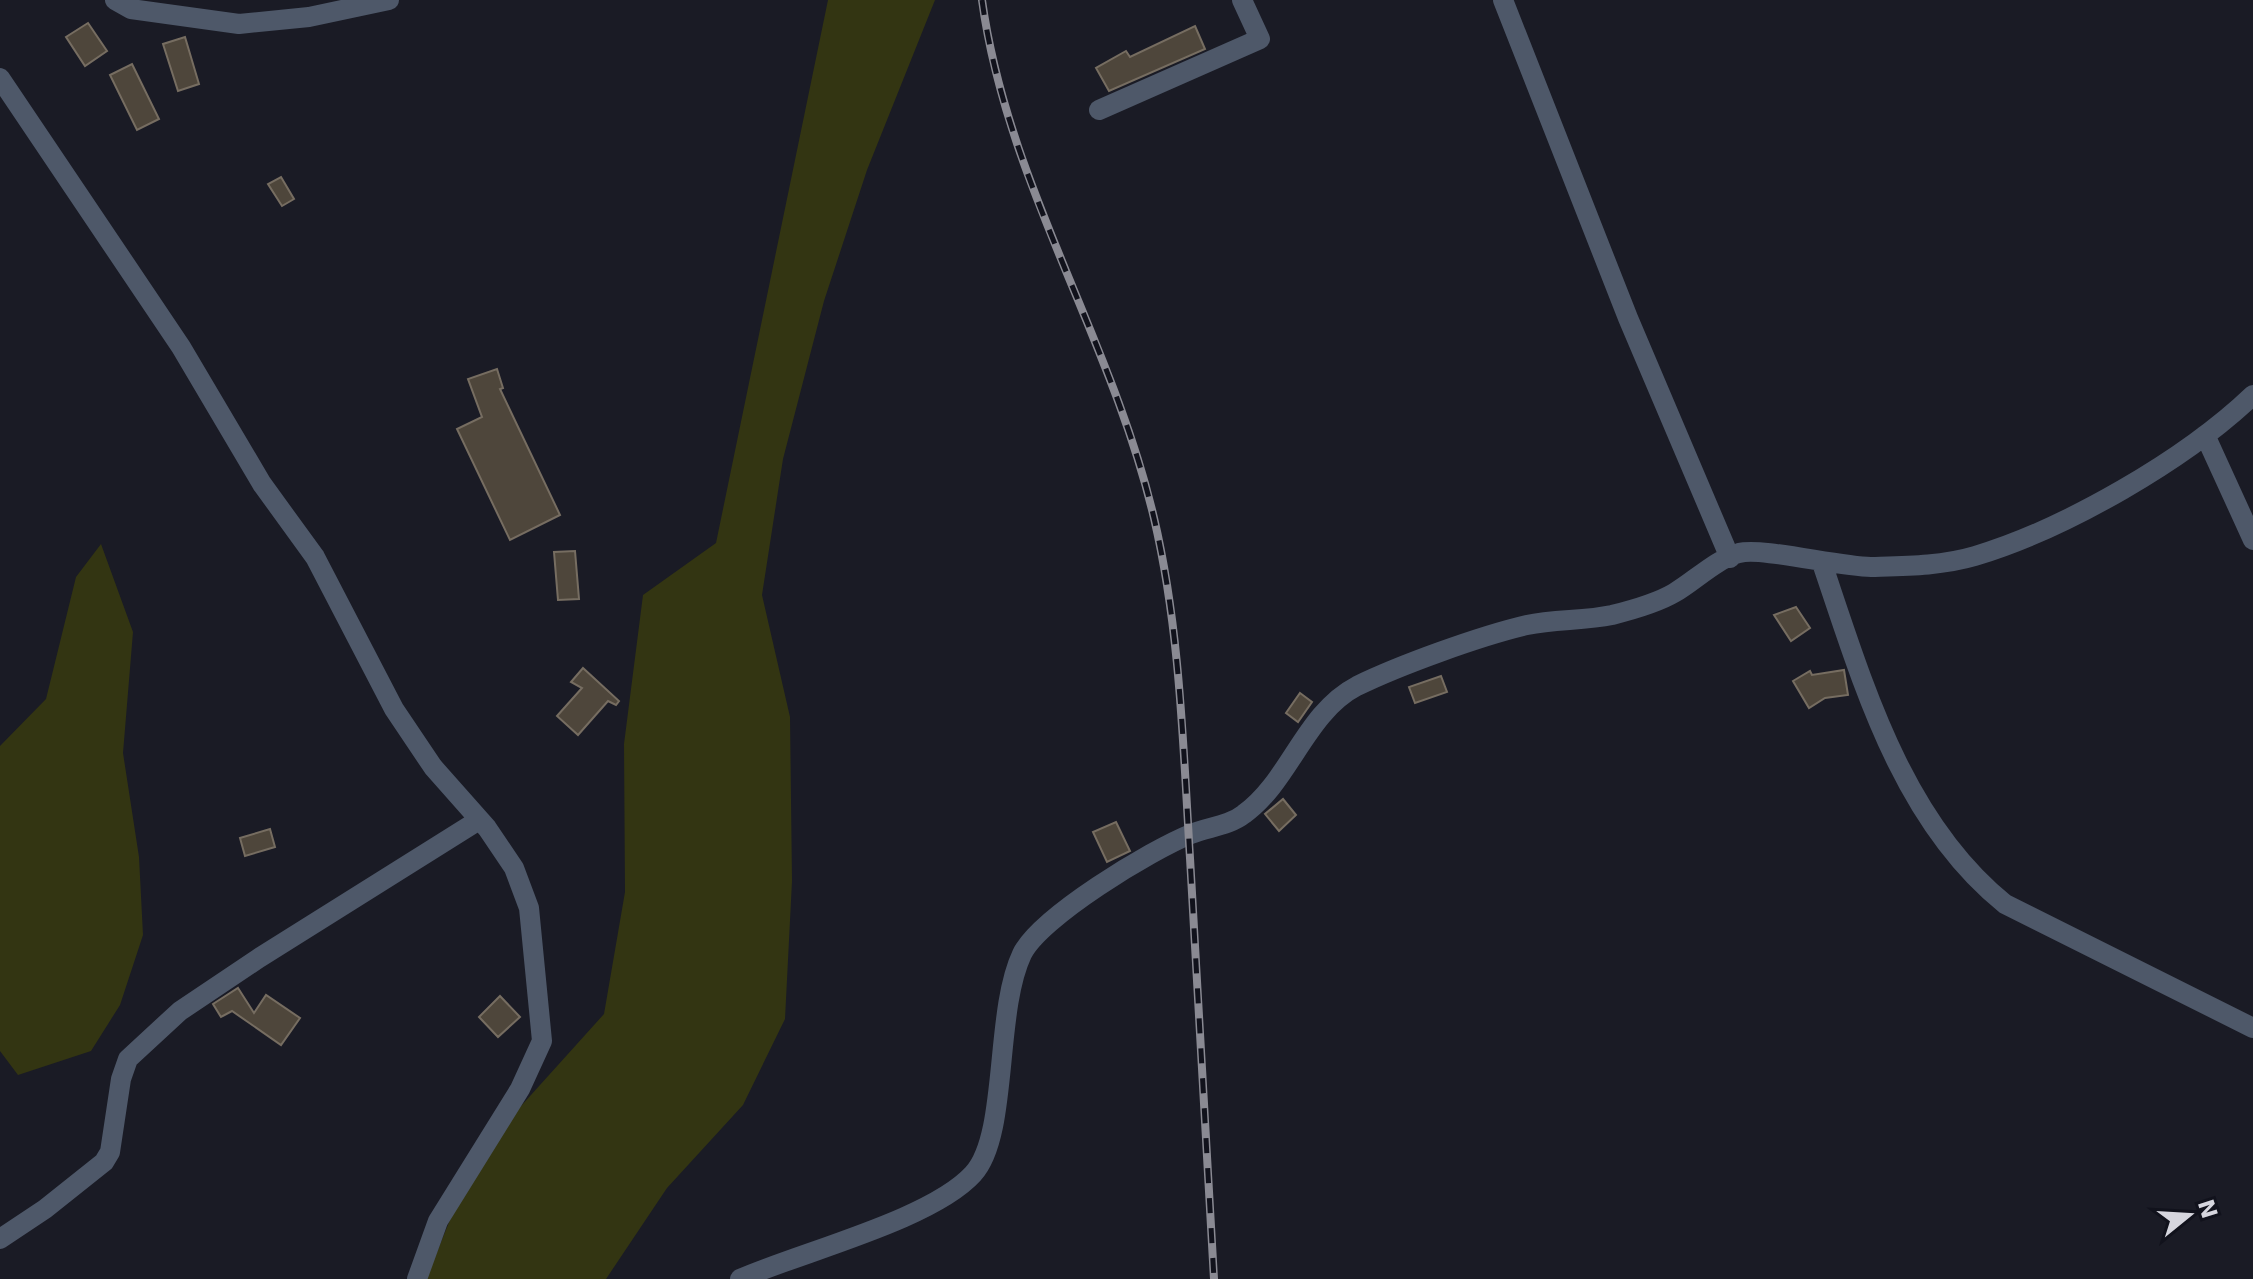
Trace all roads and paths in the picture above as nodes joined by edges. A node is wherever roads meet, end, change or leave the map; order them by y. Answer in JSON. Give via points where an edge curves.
{"nodes":[{"id":1,"x":115,"y":0,"type":"edge"},
{"id":2,"x":389,"y":0,"type":"edge"},
{"id":3,"x":1242,"y":0,"type":"edge"},
{"id":4,"x":1503,"y":0,"type":"edge"},
{"id":5,"x":0,"y":78,"type":"edge"},
{"id":6,"x":1099,"y":110,"type":"dead end"},
{"id":7,"x":2253,"y":395,"type":"edge"},
{"id":8,"x":2205,"y":435,"type":"junction"},
{"id":9,"x":2253,"y":540,"type":"edge"},
{"id":10,"x":1730,"y":558,"type":"junction"},
{"id":11,"x":1822,"y":563,"type":"junction"},
{"id":12,"x":479,"y":820,"type":"junction"},
{"id":13,"x":2253,"y":1028,"type":"edge"},
{"id":14,"x":0,"y":1239,"type":"edge"},
{"id":15,"x":417,"y":1279,"type":"edge"},
{"id":16,"x":740,"y":1279,"type":"edge"}],
"edges":[{"from":1,"to":2,"type":"street","via":[[131,9],[239,24],[309,17]]},
{"from":3,"to":6,"type":"street","via":[[1260,39]]},
{"from":4,"to":10,"type":"street","via":[[1628,318]]},
{"from":5,"to":12,"type":"street","via":[[181,347],[262,484],[315,557],[394,709],[433,767]]},
{"from":7,"to":8,"type":"street"},
{"from":8,"to":9,"type":"street"},
{"from":8,"to":11,"type":"street","via":[[2160,467],[2052,526],[1975,556],[1931,565]]},
{"from":10,"to":11,"type":"street","via":[[1742,552]]},
{"from":10,"to":16,"type":"street","via":[[1669,597],[1610,616],[1524,626],[1344,695],[1242,817],[1188,835],[1081,897],[1028,942],[1006,1007],[992,1136],[975,1173],[938,1200]]},
{"from":11,"to":13,"type":"street","via":[[1858,669],[1913,793],[1946,847],[1974,879],[2005,904]]},
{"from":12,"to":14,"type":"street","via":[[180,1011],[128,1059],[104,1162]]},
{"from":12,"to":15,"type":"street","via":[[514,868],[529,908],[542,1041],[520,1089],[438,1221]]}]}
